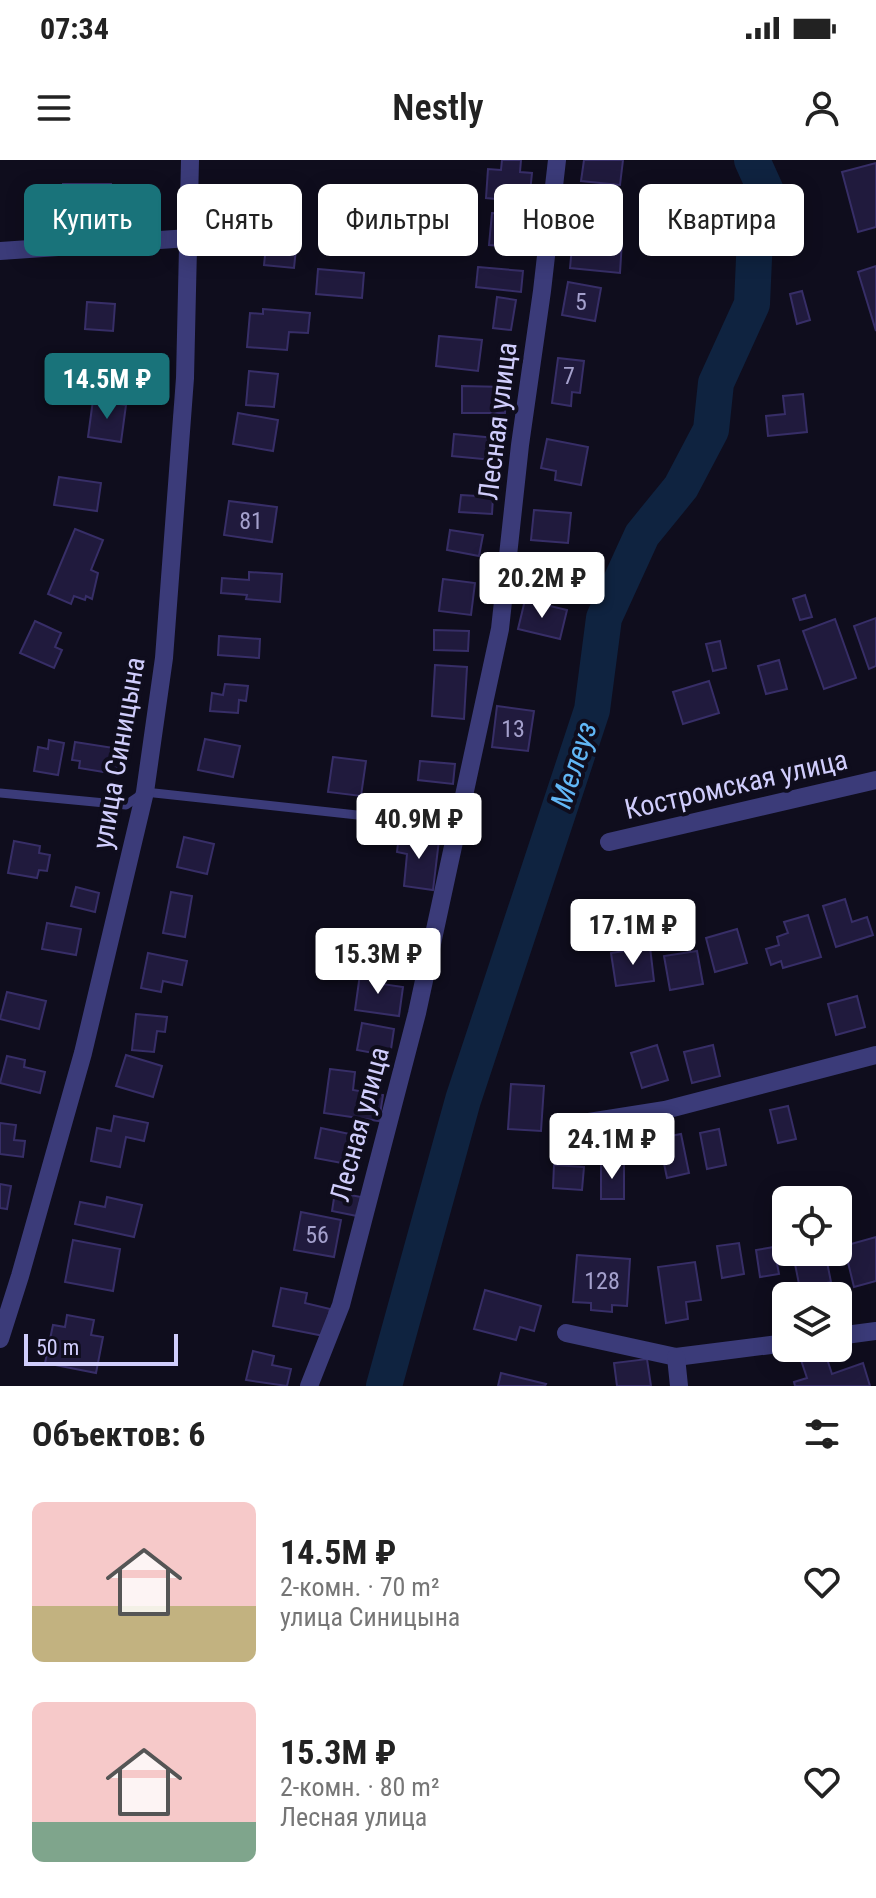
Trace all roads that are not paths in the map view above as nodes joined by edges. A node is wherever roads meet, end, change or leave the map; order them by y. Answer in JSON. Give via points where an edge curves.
{"nodes":[{"id":1,"x":190,"y":160,"type":"edge"},
{"id":2,"x":557,"y":160,"type":"edge"},
{"id":3,"x":190,"y":184,"type":"edge"},
{"id":4,"x":177,"y":239,"type":"edge"},
{"id":5,"x":0,"y":251,"type":"edge"},
{"id":6,"x":188,"y":256,"type":"edge"},
{"id":7,"x":876,"y":780,"type":"edge"},
{"id":8,"x":145,"y":792,"type":"junction"},
{"id":9,"x":0,"y":793,"type":"edge"},
{"id":10,"x":458,"y":826,"type":"junction"},
{"id":11,"x":609,"y":842,"type":"dead end"},
{"id":12,"x":876,"y":1055,"type":"edge"},
{"id":13,"x":570,"y":1125,"type":"dead end"},
{"id":14,"x":876,"y":1331,"type":"edge"},
{"id":15,"x":566,"y":1333,"type":"dead end"},
{"id":16,"x":852,"y":1334,"type":"edge"},
{"id":17,"x":0,"y":1339,"type":"edge"},
{"id":18,"x":772,"y":1345,"type":"edge"},
{"id":19,"x":676,"y":1357,"type":"junction"},
{"id":20,"x":309,"y":1386,"type":"edge"},
{"id":21,"x":679,"y":1386,"type":"edge"}],
"edges":[{"from":1,"to":3,"type":"street","name":"улица Синицына"},
{"from":2,"to":10,"type":"street","name":"Лесная улица","via":[[500,629]]},
{"from":4,"to":5,"type":"street"},
{"from":6,"to":8,"type":"street","name":"улица Синицына","via":[[164,658]]},
{"from":7,"to":11,"type":"street","name":"Костромская улица"},
{"from":8,"to":9,"type":"lane","via":[[126,805]]},
{"from":8,"to":10,"type":"lane"},
{"from":8,"to":17,"type":"street","name":"улица Синицына","via":[[83,1053]]},
{"from":10,"to":20,"type":"street","name":"Лесная улица","via":[[417,1013],[341,1305]]},
{"from":12,"to":13,"type":"street","via":[[665,1110]]},
{"from":14,"to":16,"type":"street"},
{"from":15,"to":19,"type":"street"},
{"from":18,"to":19,"type":"street"},
{"from":19,"to":21,"type":"street"}]}
